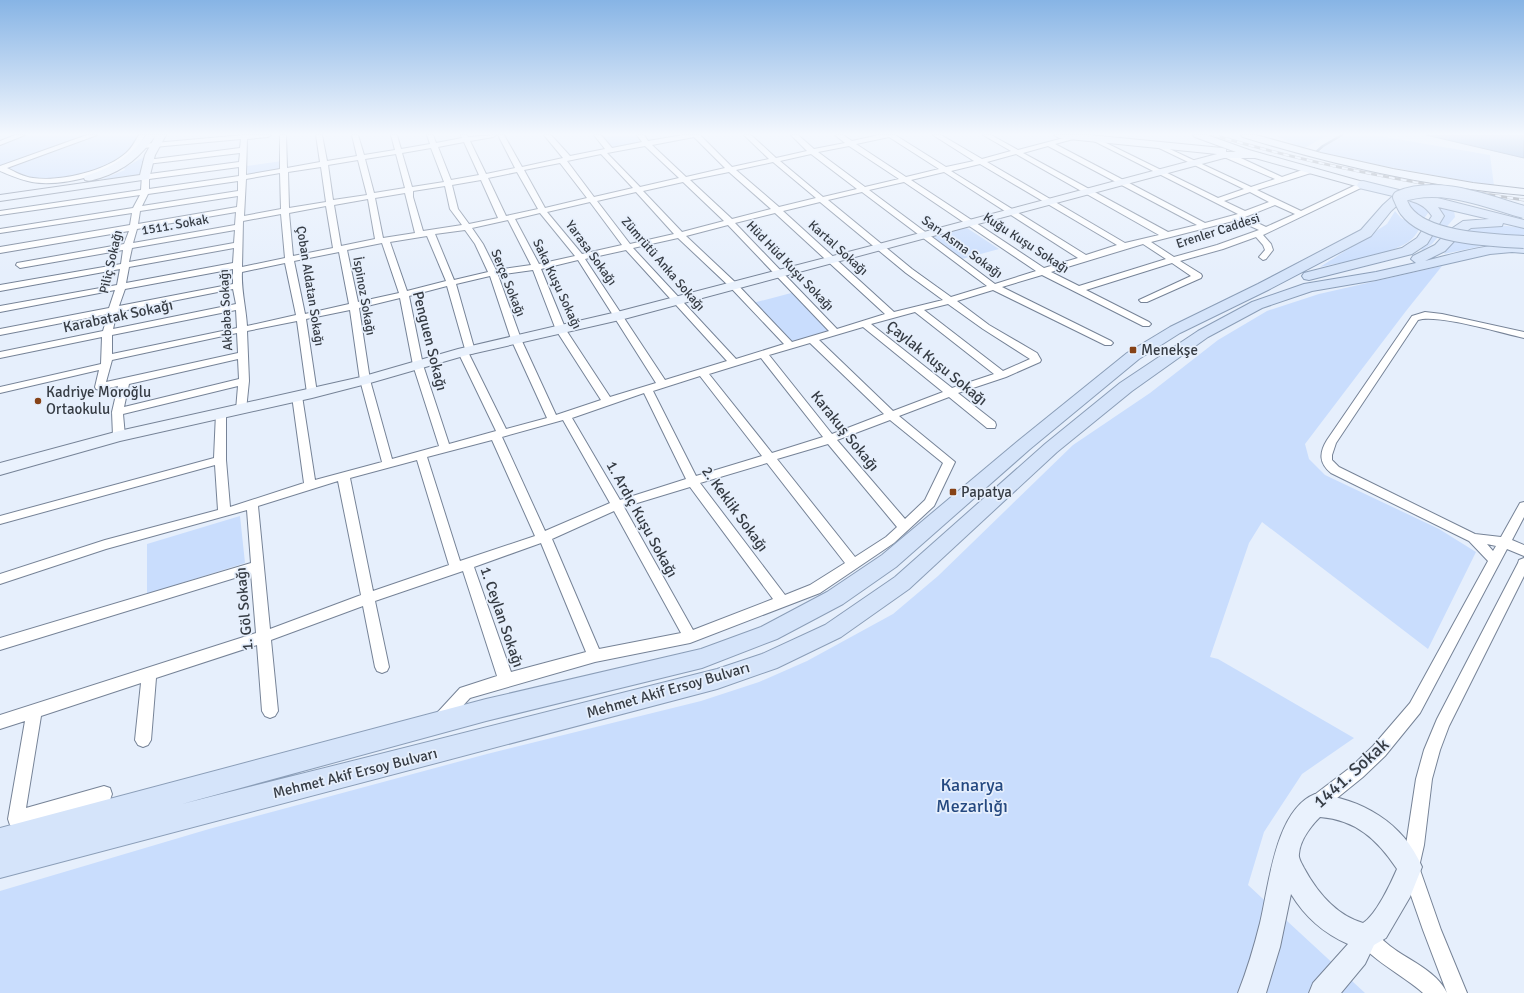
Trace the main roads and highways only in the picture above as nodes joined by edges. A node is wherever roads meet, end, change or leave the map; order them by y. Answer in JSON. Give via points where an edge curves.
{"nodes":[{"id":1,"x":1398,"y":197,"type":"junction"},
{"id":2,"x":1418,"y":197,"type":"junction"},
{"id":3,"x":1524,"y":212,"type":"edge"},
{"id":4,"x":1524,"y":217,"type":"edge"},
{"id":5,"x":1524,"y":225,"type":"edge"},
{"id":6,"x":1524,"y":242,"type":"edge"},
{"id":7,"x":1524,"y":249,"type":"edge"},
{"id":8,"x":1376,"y":276,"type":"junction"},
{"id":9,"x":1263,"y":287,"type":"junction"},
{"id":10,"x":0,"y":841,"type":"edge"},
{"id":11,"x":0,"y":864,"type":"edge"}],
"edges":[{"from":1,"to":3,"type":"main road","bridge":true,"via":[[1417,190],[1443,191]]},
{"from":1,"to":6,"type":"main road","bridge":true,"via":[[1404,211],[1416,221],[1436,230],[1461,236]]},
{"from":1,"to":9,"type":"main road","via":[[1366,233]]},
{"from":2,"to":4,"type":"main road","via":[[1363,185],[1401,189]]},
{"from":2,"to":5,"type":"main road"},
{"from":2,"to":9,"type":"main road","via":[[1432,206],[1438,216],[1422,241],[1407,251]]},
{"from":5,"to":8,"type":"main road","via":[[1486,222],[1468,224],[1453,234],[1440,248]]},
{"from":7,"to":8,"type":"main road","via":[[1490,250]]},
{"from":8,"to":11,"type":"main road","name":"Mehmet Akif Ersoy Bulvarı","via":[[1308,287],[1258,305],[1203,334],[1126,387],[1051,448],[902,583],[833,631],[769,661],[717,680]]},
{"from":9,"to":10,"type":"main road","name":"Mehmet Akif Ersoy Bulvarı","via":[[1175,330],[1133,356],[889,561],[835,598],[769,633],[702,658],[486,710]]}]}
